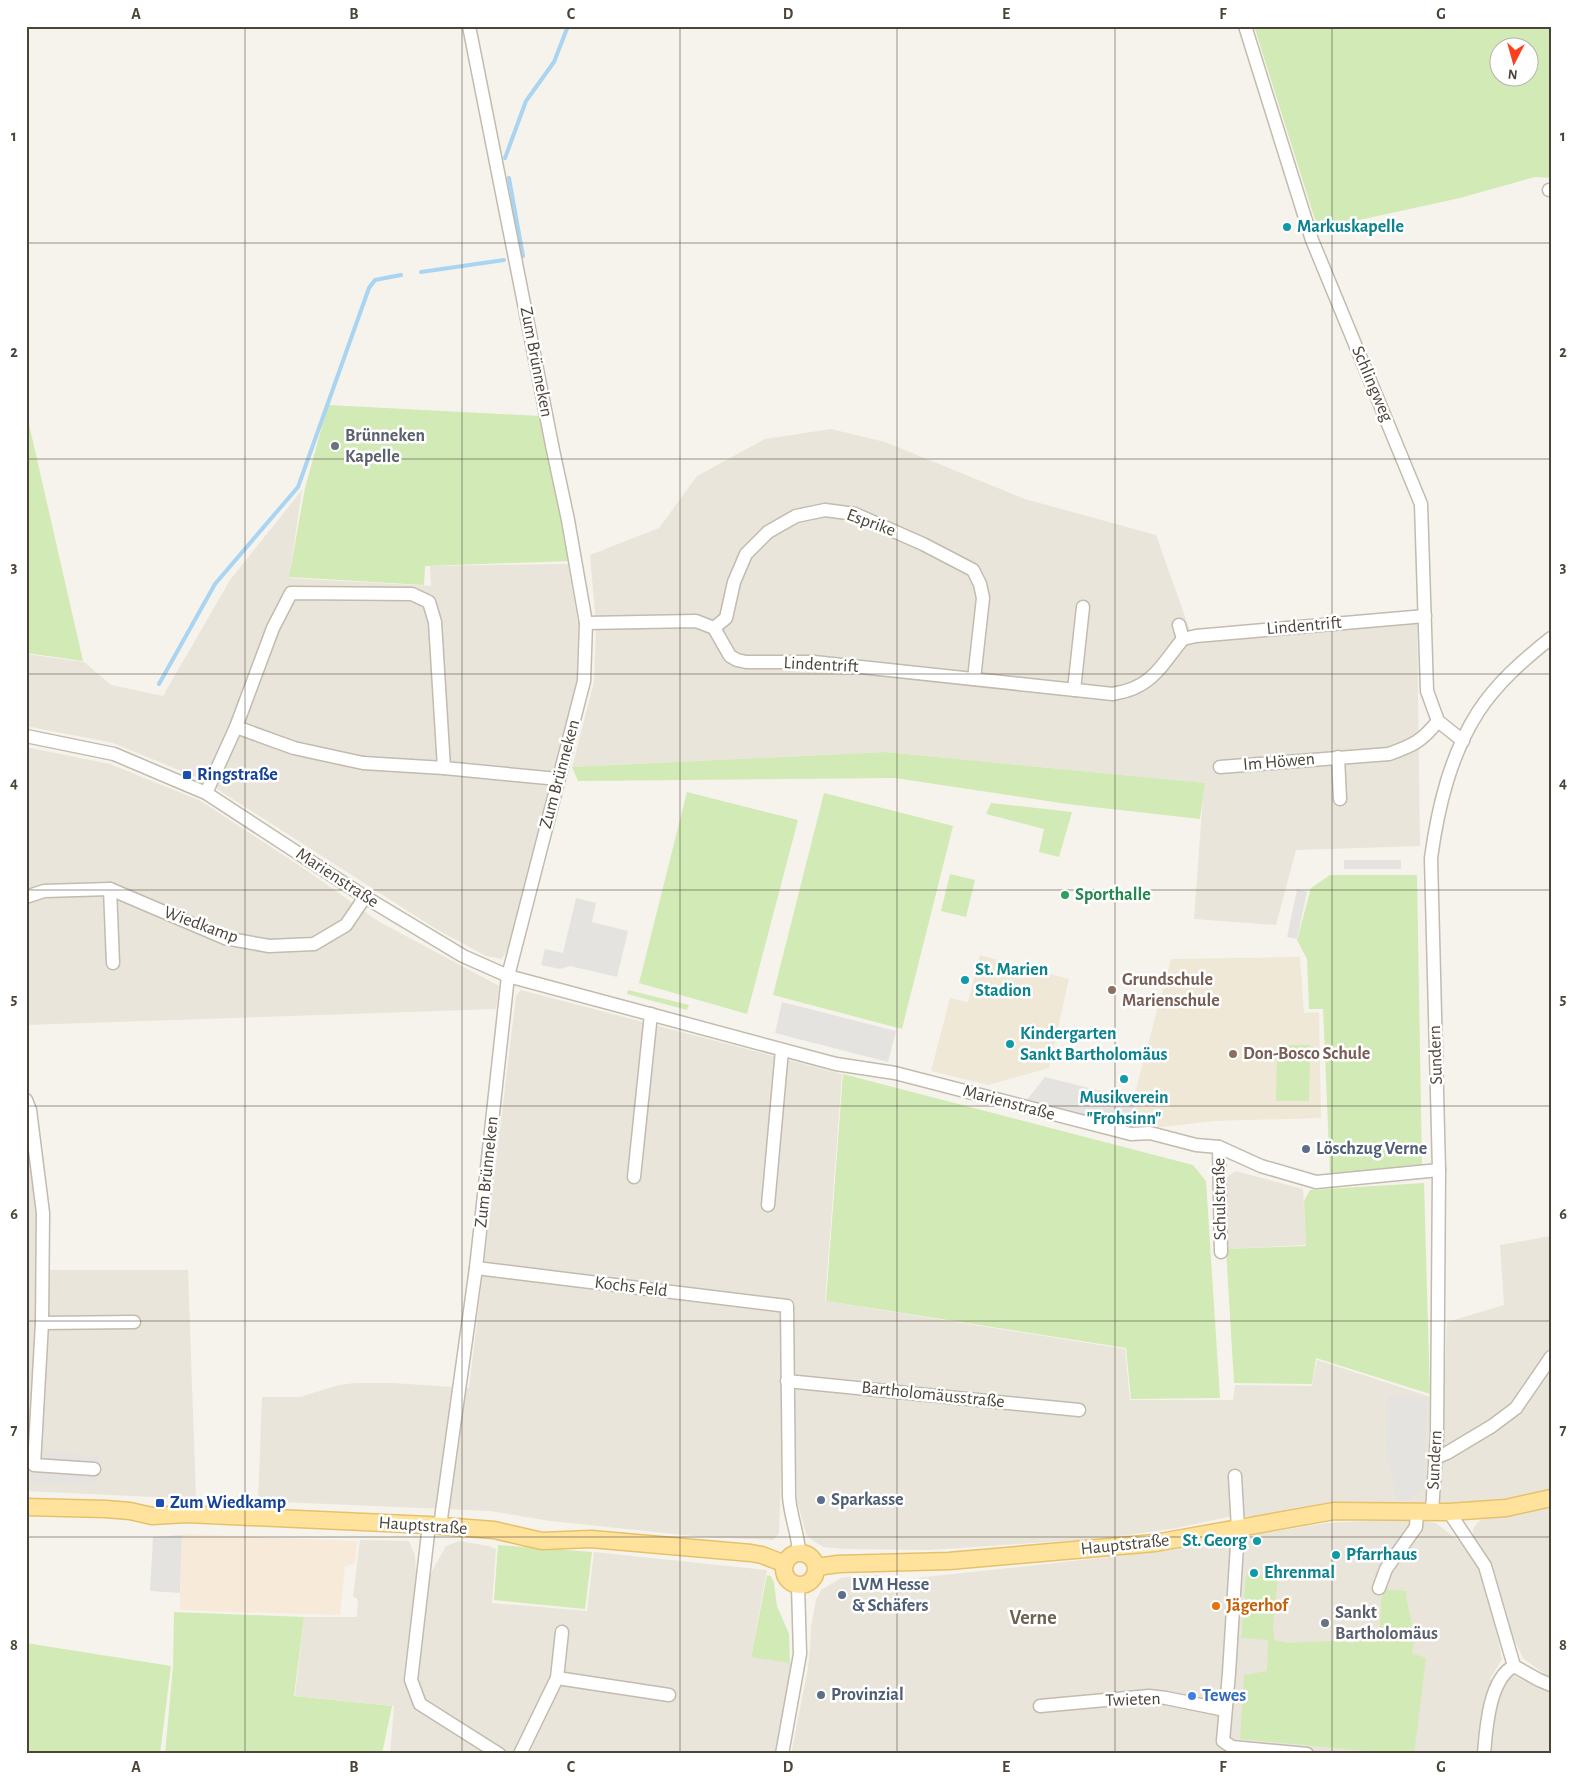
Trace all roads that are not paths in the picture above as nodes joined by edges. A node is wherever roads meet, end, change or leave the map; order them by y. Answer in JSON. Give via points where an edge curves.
{"nodes":[{"id":1,"x":469,"y":26,"type":"edge"},
{"id":2,"x":1244,"y":26,"type":"edge"},
{"id":3,"x":1083,"y":607,"type":"dead end"},
{"id":4,"x":1425,"y":616,"type":"junction"},
{"id":5,"x":586,"y":622,"type":"junction"},
{"id":6,"x":1179,"y":625,"type":"dead end"},
{"id":7,"x":714,"y":628,"type":"junction"},
{"id":8,"x":1551,"y":638,"type":"edge"},
{"id":9,"x":1183,"y":639,"type":"junction"},
{"id":10,"x":974,"y":679,"type":"junction"},
{"id":11,"x":1074,"y":690,"type":"junction"},
{"id":12,"x":1438,"y":721,"type":"junction"},
{"id":13,"x":236,"y":728,"type":"junction"},
{"id":14,"x":26,"y":736,"type":"edge"},
{"id":15,"x":1463,"y":741,"type":"junction"},
{"id":16,"x":1338,"y":757,"type":"junction"},
{"id":17,"x":1220,"y":767,"type":"dead end"},
{"id":18,"x":444,"y":768,"type":"junction"},
{"id":19,"x":558,"y":779,"type":"junction"},
{"id":20,"x":206,"y":793,"type":"junction"},
{"id":21,"x":1340,"y":799,"type":"dead end"},
{"id":22,"x":110,"y":889,"type":"junction"},
{"id":23,"x":26,"y":897,"type":"edge"},
{"id":24,"x":365,"y":897,"type":"junction"},
{"id":25,"x":113,"y":963,"type":"dead end"},
{"id":26,"x":508,"y":976,"type":"junction"},
{"id":27,"x":651,"y":1014,"type":"junction"},
{"id":28,"x":782,"y":1050,"type":"junction"},
{"id":29,"x":26,"y":1100,"type":"edge"},
{"id":30,"x":1219,"y":1147,"type":"junction"},
{"id":31,"x":1439,"y":1170,"type":"junction"},
{"id":32,"x":634,"y":1178,"type":"dead end"},
{"id":33,"x":768,"y":1205,"type":"dead end"},
{"id":34,"x":1221,"y":1252,"type":"dead end"},
{"id":35,"x":476,"y":1268,"type":"junction"},
{"id":36,"x":134,"y":1322,"type":"dead end"},
{"id":37,"x":42,"y":1323,"type":"junction"},
{"id":38,"x":1551,"y":1357,"type":"edge"},
{"id":39,"x":787,"y":1381,"type":"junction"},
{"id":40,"x":1078,"y":1410,"type":"dead end"},
{"id":41,"x":1436,"y":1458,"type":"junction"},
{"id":42,"x":94,"y":1469,"type":"dead end"},
{"id":43,"x":1235,"y":1476,"type":"dead end"},
{"id":44,"x":1551,"y":1498,"type":"edge"},
{"id":45,"x":26,"y":1507,"type":"edge"},
{"id":46,"x":1424,"y":1511,"type":"junction"},
{"id":47,"x":1449,"y":1512,"type":"junction"},
{"id":48,"x":435,"y":1526,"type":"junction"},
{"id":49,"x":1238,"y":1529,"type":"junction"},
{"id":50,"x":799,"y":1552,"type":"junction"},
{"id":51,"x":785,"y":1564,"type":"junction"},
{"id":52,"x":817,"y":1567,"type":"junction"},
{"id":53,"x":798,"y":1585,"type":"junction"},
{"id":54,"x":1379,"y":1588,"type":"dead end"},
{"id":55,"x":562,"y":1632,"type":"dead end"},
{"id":56,"x":1514,"y":1666,"type":"junction"},
{"id":57,"x":557,"y":1678,"type":"junction"},
{"id":58,"x":1551,"y":1684,"type":"edge"},
{"id":59,"x":669,"y":1695,"type":"dead end"},
{"id":60,"x":1040,"y":1706,"type":"dead end"},
{"id":61,"x":1225,"y":1710,"type":"junction"},
{"id":62,"x":499,"y":1754,"type":"edge"},
{"id":63,"x":520,"y":1754,"type":"edge"},
{"id":64,"x":782,"y":1754,"type":"edge"},
{"id":65,"x":1307,"y":1754,"type":"edge"},
{"id":66,"x":1484,"y":1754,"type":"edge"}],
"edges":[{"from":1,"to":5,"type":"street","name":"Zum Brünneken"},
{"from":2,"to":4,"type":"street","name":"Schlingweg","via":[[1312,240],[1421,504]]},
{"from":3,"to":11,"type":"street"},
{"from":4,"to":9,"type":"street","name":"Lindentrift"},
{"from":4,"to":12,"type":"street","name":"Schlingweg","via":[[1427,691]]},
{"from":5,"to":7,"type":"street","via":[[696,621]]},
{"from":5,"to":19,"type":"street","name":"Zum Brünneken","via":[[584,681]]},
{"from":6,"to":9,"type":"street"},
{"from":7,"to":10,"type":"street","name":"Lindentrift","via":[[730,656],[746,662],[814,662]]},
{"from":7,"to":10,"type":"street","name":"Esprike","via":[[726,618],[734,582],[746,554],[768,532],[796,516],[825,510],[855,514],[973,570],[983,598]]},
{"from":8,"to":15,"type":"street","name":"Sundern","via":[[1498,686]]},
{"from":9,"to":11,"type":"street","name":"Lindentrift","via":[[1156,673],[1137,687],[1113,694]]},
{"from":10,"to":11,"type":"street","name":"Lindentrift"},
{"from":12,"to":15,"type":"street"},
{"from":12,"to":16,"type":"street","name":"Im Höwen","via":[[1425,737],[1389,754]]},
{"from":13,"to":18,"type":"street","via":[[294,748],[363,763]]},
{"from":13,"to":18,"type":"street","via":[[291,592],[412,594],[430,602],[434,622]]},
{"from":13,"to":20,"type":"street"},
{"from":14,"to":20,"type":"street","name":"Marienstraße","via":[[114,754]]},
{"from":15,"to":31,"type":"street","name":"Sundern","via":[[1448,775],[1431,858]]},
{"from":16,"to":17,"type":"street","name":"Im Höwen"},
{"from":16,"to":21,"type":"street","name":"Im Höwen"},
{"from":18,"to":19,"type":"street"},
{"from":19,"to":26,"type":"street","name":"Zum Brünneken"},
{"from":20,"to":24,"type":"street","name":"Marienstraße"},
{"from":22,"to":23,"type":"street","name":"Wiedkamp","via":[[44,891]]},
{"from":22,"to":24,"type":"street","name":"Wiedkamp","via":[[225,938],[269,946],[314,944],[346,925]]},
{"from":22,"to":25,"type":"street"},
{"from":24,"to":26,"type":"street","name":"Marienstraße","via":[[463,956]]},
{"from":26,"to":27,"type":"street","name":"Marienstraße"},
{"from":26,"to":35,"type":"street","name":"Zum Brünneken"},
{"from":27,"to":28,"type":"street","name":"Marienstraße"},
{"from":27,"to":32,"type":"street"},
{"from":28,"to":30,"type":"street","name":"Marienstraße","via":[[836,1064],[895,1073],[1131,1134],[1150,1133],[1196,1145]]},
{"from":28,"to":33,"type":"street"},
{"from":29,"to":37,"type":"street","via":[[43,1213]]},
{"from":30,"to":31,"type":"street","name":"Marienstraße","via":[[1262,1166],[1316,1182]]},
{"from":30,"to":34,"type":"street","name":"Schulstraße"},
{"from":31,"to":41,"type":"street","name":"Sundern"},
{"from":35,"to":39,"type":"street","name":"Kochs Feld","via":[[787,1306]]},
{"from":35,"to":48,"type":"street","name":"Zum Brünneken"},
{"from":36,"to":37,"type":"street"},
{"from":37,"to":42,"type":"street","via":[[34,1465]]},
{"from":38,"to":41,"type":"street","via":[[1516,1408],[1492,1426]]},
{"from":39,"to":40,"type":"street","name":"Bartholomäusstraße"},
{"from":39,"to":50,"type":"street","via":[[789,1496]]},
{"from":41,"to":46,"type":"street","name":"Sundern"},
{"from":43,"to":49,"type":"street"},
{"from":44,"to":47,"type":"main road","name":"Hauptstraße","via":[[1506,1508]]},
{"from":45,"to":48,"type":"main road","name":"Hauptstraße","via":[[130,1511],[152,1516],[187,1514]]},
{"from":46,"to":47,"type":"main road","name":"Hauptstraße"},
{"from":46,"to":49,"type":"main road","name":"Hauptstraße","via":[[1334,1511]]},
{"from":46,"to":54,"type":"street","name":"Sundern","via":[[1386,1570]]},
{"from":47,"to":56,"type":"street","via":[[1485,1566]]},
{"from":48,"to":51,"type":"main road","name":"Hauptstraße","via":[[494,1530],[542,1541],[591,1539],[752,1553]]},
{"from":48,"to":62,"type":"street","name":"Zum Brünneken","via":[[411,1680],[420,1704]]},
{"from":49,"to":52,"type":"main road","name":"Hauptstraße","via":[[1155,1543],[949,1562]]},
{"from":49,"to":61,"type":"street"},
{"from":50,"to":51,"type":"main road","via":[[790,1556]]},
{"from":50,"to":52,"type":"main road","via":[[811,1556]]},
{"from":51,"to":53,"type":"main road","via":[[786,1578]]},
{"from":52,"to":53,"type":"main road","via":[[812,1581]]},
{"from":53,"to":64,"type":"street","via":[[800,1654]]},
{"from":55,"to":57,"type":"street"},
{"from":56,"to":58,"type":"street"},
{"from":56,"to":66,"type":"street","via":[[1497,1685],[1491,1703]]},
{"from":57,"to":59,"type":"street"},
{"from":57,"to":63,"type":"street"},
{"from":60,"to":61,"type":"street","name":"Twieten","via":[[1149,1696]]},
{"from":61,"to":65,"type":"street","via":[[1223,1741],[1232,1747]]}]}
